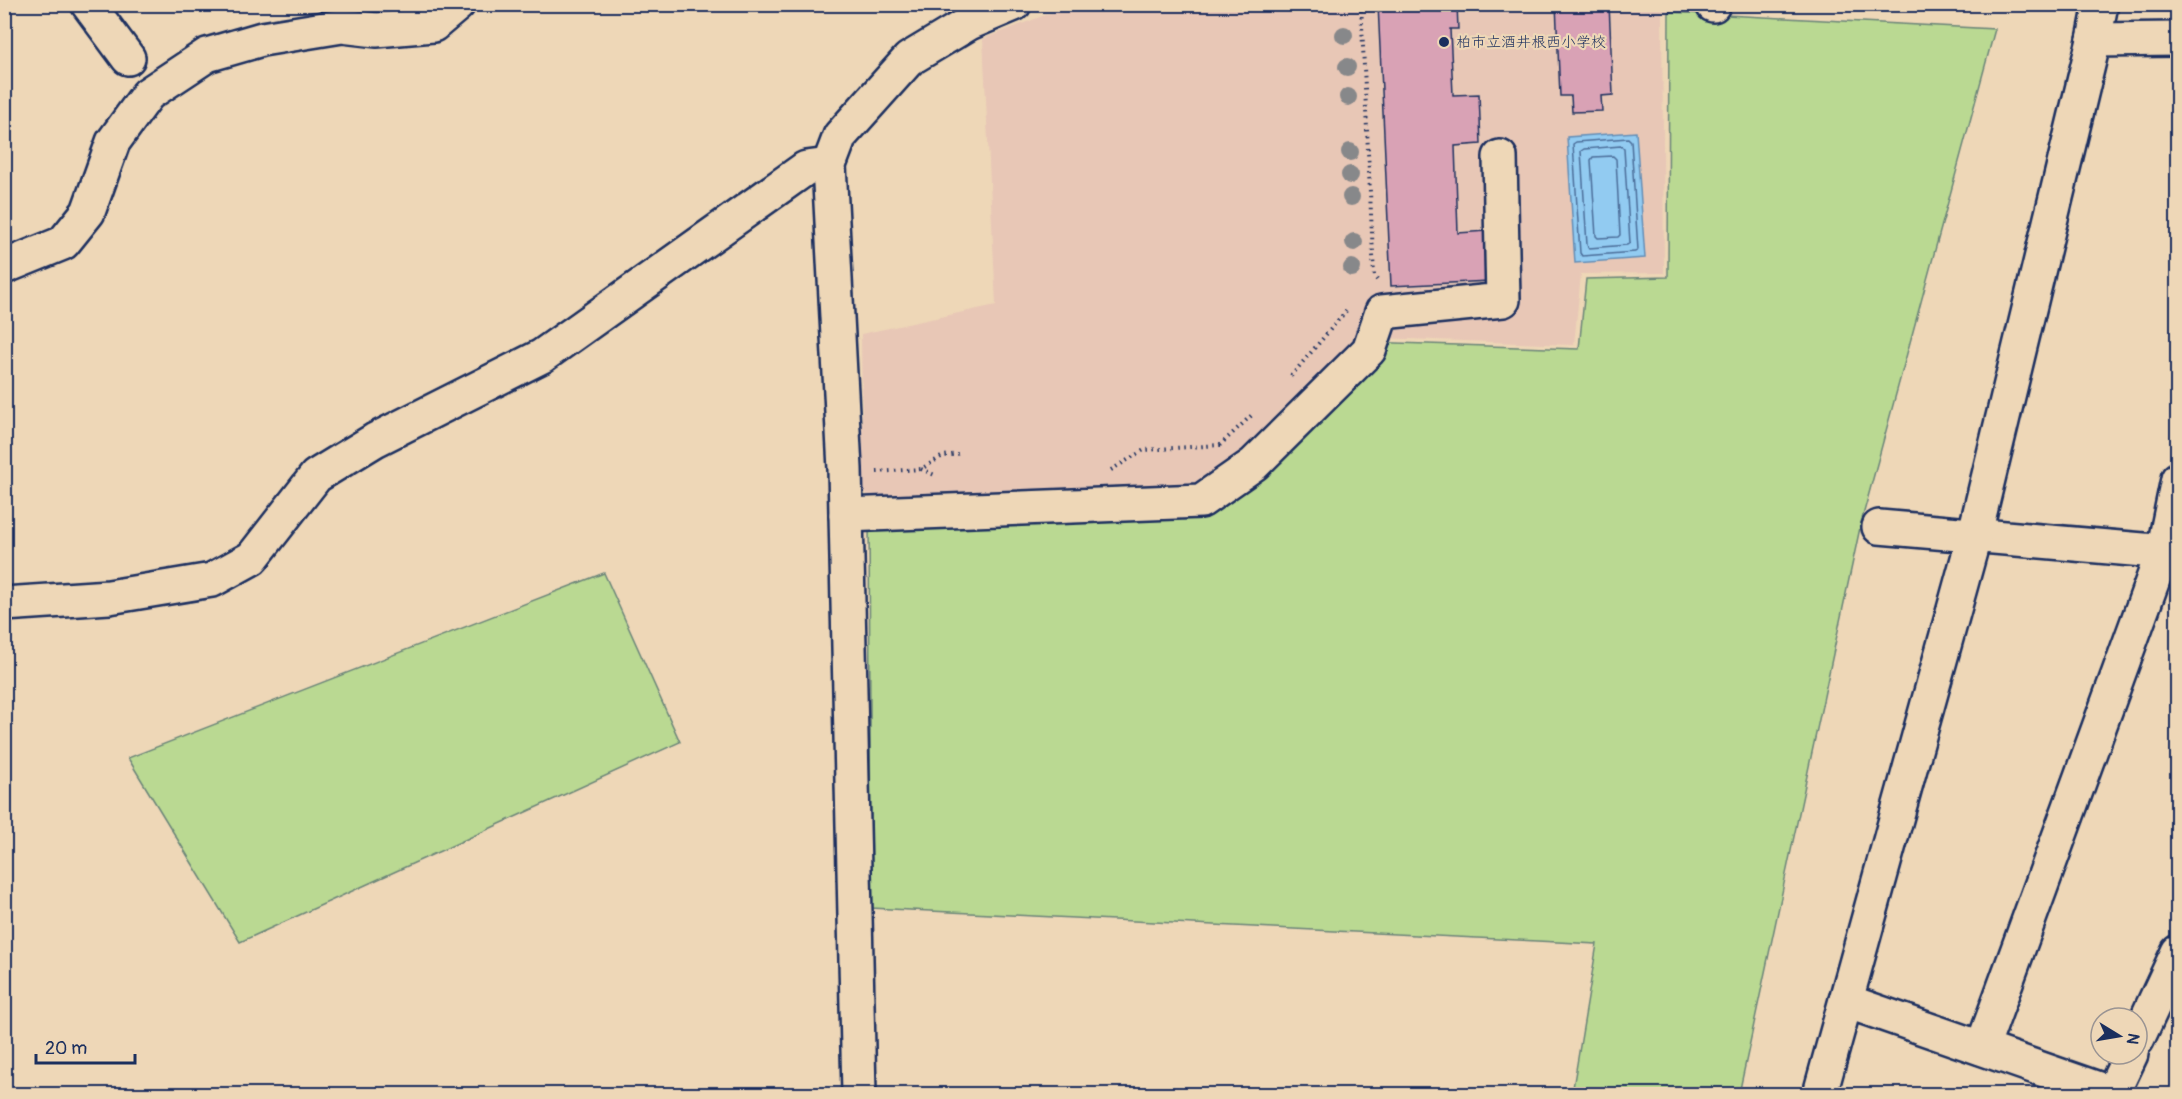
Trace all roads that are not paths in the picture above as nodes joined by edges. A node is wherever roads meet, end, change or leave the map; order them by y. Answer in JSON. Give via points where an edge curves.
{"nodes":[{"id":1,"x":88,"y":4,"type":"edge"},
{"id":2,"x":458,"y":4,"type":"edge"},
{"id":3,"x":1014,"y":4,"type":"edge"},
{"id":4,"x":2101,"y":4,"type":"edge"},
{"id":5,"x":2178,"y":39,"type":"edge"},
{"id":6,"x":2094,"y":40,"type":"junction"},
{"id":7,"x":128,"y":58,"type":"dead end"},
{"id":8,"x":1500,"y":157,"type":"dead end"},
{"id":9,"x":829,"y":165,"type":"junction"},
{"id":10,"x":4,"y":267,"type":"edge"},
{"id":11,"x":2178,"y":479,"type":"edge"},
{"id":12,"x":846,"y":515,"type":"junction"},
{"id":13,"x":1878,"y":527,"type":"dead end"},
{"id":14,"x":1974,"y":537,"type":"junction"},
{"id":15,"x":2170,"y":552,"type":"edge"},
{"id":16,"x":4,"y":604,"type":"edge"},
{"id":17,"x":2178,"y":952,"type":"edge"},
{"id":18,"x":1846,"y":1001,"type":"junction"},
{"id":19,"x":2149,"y":1014,"type":"edge"},
{"id":20,"x":1982,"y":1048,"type":"junction"},
{"id":21,"x":2126,"y":1066,"type":"edge"},
{"id":22,"x":2113,"y":1094,"type":"edge"},
{"id":23,"x":859,"y":1095,"type":"edge"},
{"id":24,"x":1820,"y":1095,"type":"edge"}],
"edges":[{"from":1,"to":7,"type":"street"},
{"from":2,"to":10,"type":"street","via":[[433,25],[376,30],[342,26],[262,39],[207,55],[148,94],[113,142],[88,212],[63,243]]},
{"from":3,"to":9,"type":"street","via":[[969,23],[909,59],[840,136]]},
{"from":4,"to":6,"type":"street"},
{"from":5,"to":6,"type":"street"},
{"from":6,"to":14,"type":"street"},
{"from":8,"to":12,"type":"street","via":[[1503,300],[1382,312],[1369,350],[1254,464],[1201,501]]},
{"from":9,"to":12,"type":"street"},
{"from":9,"to":16,"type":"street","via":[[806,168],[542,356],[375,440],[316,476],[252,558],[212,580],[109,597]]},
{"from":11,"to":15,"type":"street"},
{"from":12,"to":23,"type":"street"},
{"from":13,"to":14,"type":"street"},
{"from":14,"to":15,"type":"street"},
{"from":14,"to":18,"type":"street"},
{"from":15,"to":20,"type":"street"},
{"from":17,"to":19,"type":"street"},
{"from":18,"to":20,"type":"street"},
{"from":18,"to":24,"type":"street"},
{"from":20,"to":22,"type":"street"},
{"from":21,"to":22,"type":"street"}]}
